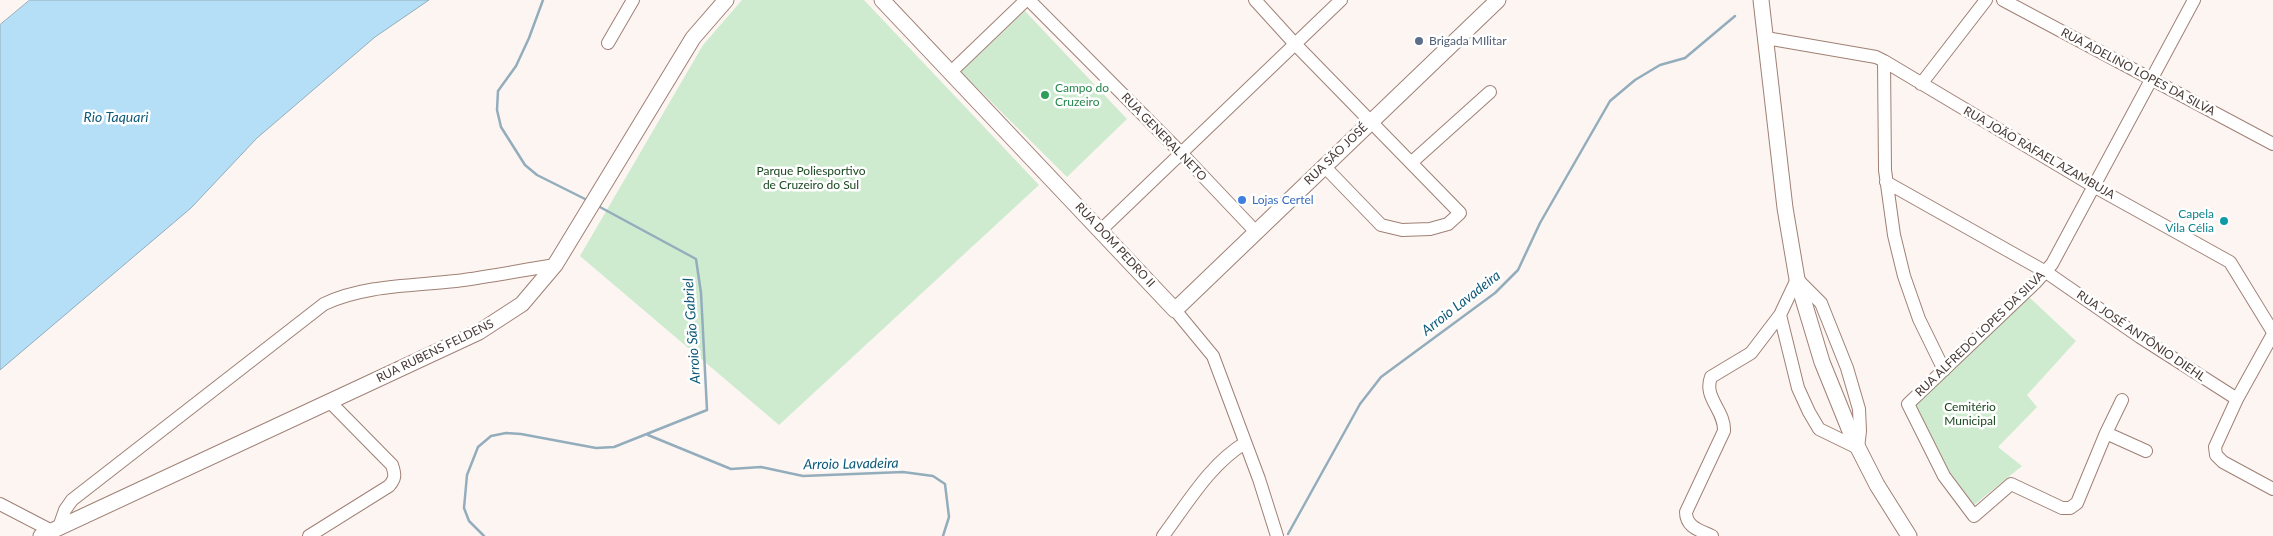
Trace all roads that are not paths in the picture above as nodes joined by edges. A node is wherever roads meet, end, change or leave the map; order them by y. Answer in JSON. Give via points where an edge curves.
{"nodes":[{"id":1,"x":634,"y":0,"type":"edge"},
{"id":2,"x":726,"y":0,"type":"edge"},
{"id":3,"x":882,"y":0,"type":"edge"},
{"id":4,"x":1027,"y":0,"type":"edge"},
{"id":5,"x":1255,"y":0,"type":"edge"},
{"id":6,"x":1341,"y":0,"type":"edge"},
{"id":7,"x":1498,"y":0,"type":"edge"},
{"id":8,"x":1761,"y":0,"type":"edge"},
{"id":9,"x":1986,"y":0,"type":"edge"},
{"id":10,"x":2003,"y":0,"type":"edge"},
{"id":11,"x":2194,"y":0,"type":"edge"},
{"id":12,"x":1766,"y":38,"type":"junction"},
{"id":13,"x":608,"y":43,"type":"dead end"},
{"id":14,"x":1295,"y":44,"type":"junction"},
{"id":15,"x":1884,"y":61,"type":"junction"},
{"id":16,"x":951,"y":72,"type":"junction"},
{"id":17,"x":2152,"y":81,"type":"junction"},
{"id":18,"x":1921,"y":84,"type":"junction"},
{"id":19,"x":1490,"y":92,"type":"dead end"},
{"id":20,"x":1371,"y":120,"type":"junction"},
{"id":21,"x":2273,"y":144,"type":"edge"},
{"id":22,"x":1182,"y":154,"type":"junction"},
{"id":23,"x":1412,"y":162,"type":"junction"},
{"id":24,"x":1324,"y":166,"type":"junction"},
{"id":25,"x":1886,"y":182,"type":"junction"},
{"id":26,"x":2094,"y":187,"type":"junction"},
{"id":27,"x":1101,"y":230,"type":"junction"},
{"id":28,"x":1256,"y":232,"type":"junction"},
{"id":29,"x":555,"y":265,"type":"junction"},
{"id":30,"x":2046,"y":272,"type":"junction"},
{"id":31,"x":1797,"y":279,"type":"junction"},
{"id":32,"x":1175,"y":310,"type":"junction"},
{"id":33,"x":1780,"y":315,"type":"junction"},
{"id":34,"x":2273,"y":333,"type":"edge"},
{"id":35,"x":1944,"y":370,"type":"junction"},
{"id":36,"x":2237,"y":399,"type":"junction"},
{"id":37,"x":2122,"y":400,"type":"dead end"},
{"id":38,"x":330,"y":402,"type":"junction"},
{"id":39,"x":2106,"y":433,"type":"junction"},
{"id":40,"x":1245,"y":443,"type":"junction"},
{"id":41,"x":1858,"y":448,"type":"junction"},
{"id":42,"x":2146,"y":451,"type":"dead end"},
{"id":43,"x":2273,"y":489,"type":"edge"},
{"id":44,"x":0,"y":504,"type":"edge"},
{"id":45,"x":50,"y":531,"type":"edge"},
{"id":46,"x":308,"y":536,"type":"edge"},
{"id":47,"x":1163,"y":536,"type":"edge"},
{"id":48,"x":1277,"y":536,"type":"edge"},
{"id":49,"x":1712,"y":536,"type":"edge"},
{"id":50,"x":1909,"y":536,"type":"edge"}],
"edges":[{"from":1,"to":13,"type":"street"},
{"from":2,"to":29,"type":"main road","name":"RUA RUBENS FELDENS","via":[[694,38]]},
{"from":3,"to":16,"type":"main road","name":"RUA DOM PEDRO II"},
{"from":4,"to":16,"type":"street"},
{"from":4,"to":22,"type":"street","name":"RUA GENERAL NETO"},
{"from":5,"to":14,"type":"street"},
{"from":6,"to":14,"type":"street"},
{"from":7,"to":20,"type":"main road","name":"RUA SÃO JOSÉ"},
{"from":8,"to":12,"type":"main road"},
{"from":9,"to":18,"type":"street"},
{"from":10,"to":17,"type":"street","name":"RUA ADELINO LOPES DA SILVA"},
{"from":11,"to":17,"type":"street","name":"RUA ALFREDO LOPES DA SILVA"},
{"from":12,"to":15,"type":"street","name":"RUA JOÃO RAFAEL AZAMBUJA","via":[[1876,56]]},
{"from":12,"to":31,"type":"main road","via":[[1785,208]]},
{"from":14,"to":20,"type":"street"},
{"from":14,"to":22,"type":"street"},
{"from":15,"to":18,"type":"street","name":"RUA JOÃO RAFAEL AZAMBUJA"},
{"from":15,"to":25,"type":"street"},
{"from":16,"to":27,"type":"main road","name":"RUA DOM PEDRO II"},
{"from":17,"to":21,"type":"street","name":"RUA ADELINO LOPES DA SILVA"},
{"from":17,"to":26,"type":"street","name":"RUA ALFREDO LOPES DA SILVA"},
{"from":18,"to":26,"type":"street","name":"RUA JOÃO RAFAEL AZAMBUJA"},
{"from":19,"to":23,"type":"street"},
{"from":20,"to":23,"type":"street"},
{"from":20,"to":24,"type":"main road","name":"RUA SÃO JOSÉ"},
{"from":22,"to":27,"type":"street"},
{"from":22,"to":28,"type":"street","name":"RUA GENERAL NETO"},
{"from":23,"to":24,"type":"street","via":[[1460,213],[1448,224],[1430,229],[1402,230],[1381,225]]},
{"from":24,"to":28,"type":"main road","name":"RUA SÃO JOSÉ"},
{"from":25,"to":30,"type":"street","name":"RUA JOSÉ ANTÔNIO DIEHL"},
{"from":25,"to":35,"type":"street","via":[[1904,276],[1919,320]]},
{"from":26,"to":30,"type":"street","name":"RUA ALFREDO LOPES DA SILVA"},
{"from":26,"to":34,"type":"street","name":"RUA JOÃO RAFAEL AZAMBUJA","via":[[2230,262]]},
{"from":27,"to":32,"type":"main road","name":"RUA DOM PEDRO II"},
{"from":28,"to":32,"type":"main road","name":"RUA SÃO JOSÉ"},
{"from":29,"to":38,"type":"main road","name":"RUA RUBENS FELDENS","via":[[522,304],[479,332]]},
{"from":29,"to":45,"type":"street","via":[[371,289],[344,294],[324,304],[72,500]]},
{"from":30,"to":35,"type":"street","name":"RUA ALFREDO LOPES DA SILVA"},
{"from":30,"to":36,"type":"street","name":"RUA JOSÉ ANTÔNIO DIEHL"},
{"from":31,"to":33,"type":"street"},
{"from":31,"to":41,"type":"main road","via":[[1822,362]]},
{"from":31,"to":41,"type":"street","via":[[1821,303],[1847,368],[1859,409]]},
{"from":32,"to":40,"type":"street","name":"RUA DOM PEDRO II","via":[[1213,356]]},
{"from":33,"to":41,"type":"street","via":[[1794,376],[1809,412],[1819,429]]},
{"from":33,"to":49,"type":"street","via":[[1751,353],[1711,377],[1708,384],[1708,392],[1722,418],[1724,431],[1686,512],[1686,519],[1691,526]]},
{"from":34,"to":36,"type":"street"},
{"from":35,"to":39,"type":"street","name":"RUA ALFREDO LOPES DA SILVA","via":[[1908,404],[1944,476],[1974,516],[2011,484],[2062,508],[2070,508],[2077,503]]},
{"from":36,"to":43,"type":"street","via":[[2215,446],[2216,455]]},
{"from":37,"to":39,"type":"street"},
{"from":38,"to":45,"type":"main road","name":"RUA RUBENS FELDENS"},
{"from":38,"to":46,"type":"street","via":[[392,465],[395,474],[389,486]]},
{"from":39,"to":42,"type":"street"},
{"from":40,"to":47,"type":"street","via":[[1229,452]]},
{"from":40,"to":48,"type":"street","name":"RUA DOM PEDRO II"},
{"from":41,"to":50,"type":"main road"},
{"from":44,"to":45,"type":"street"}]}
